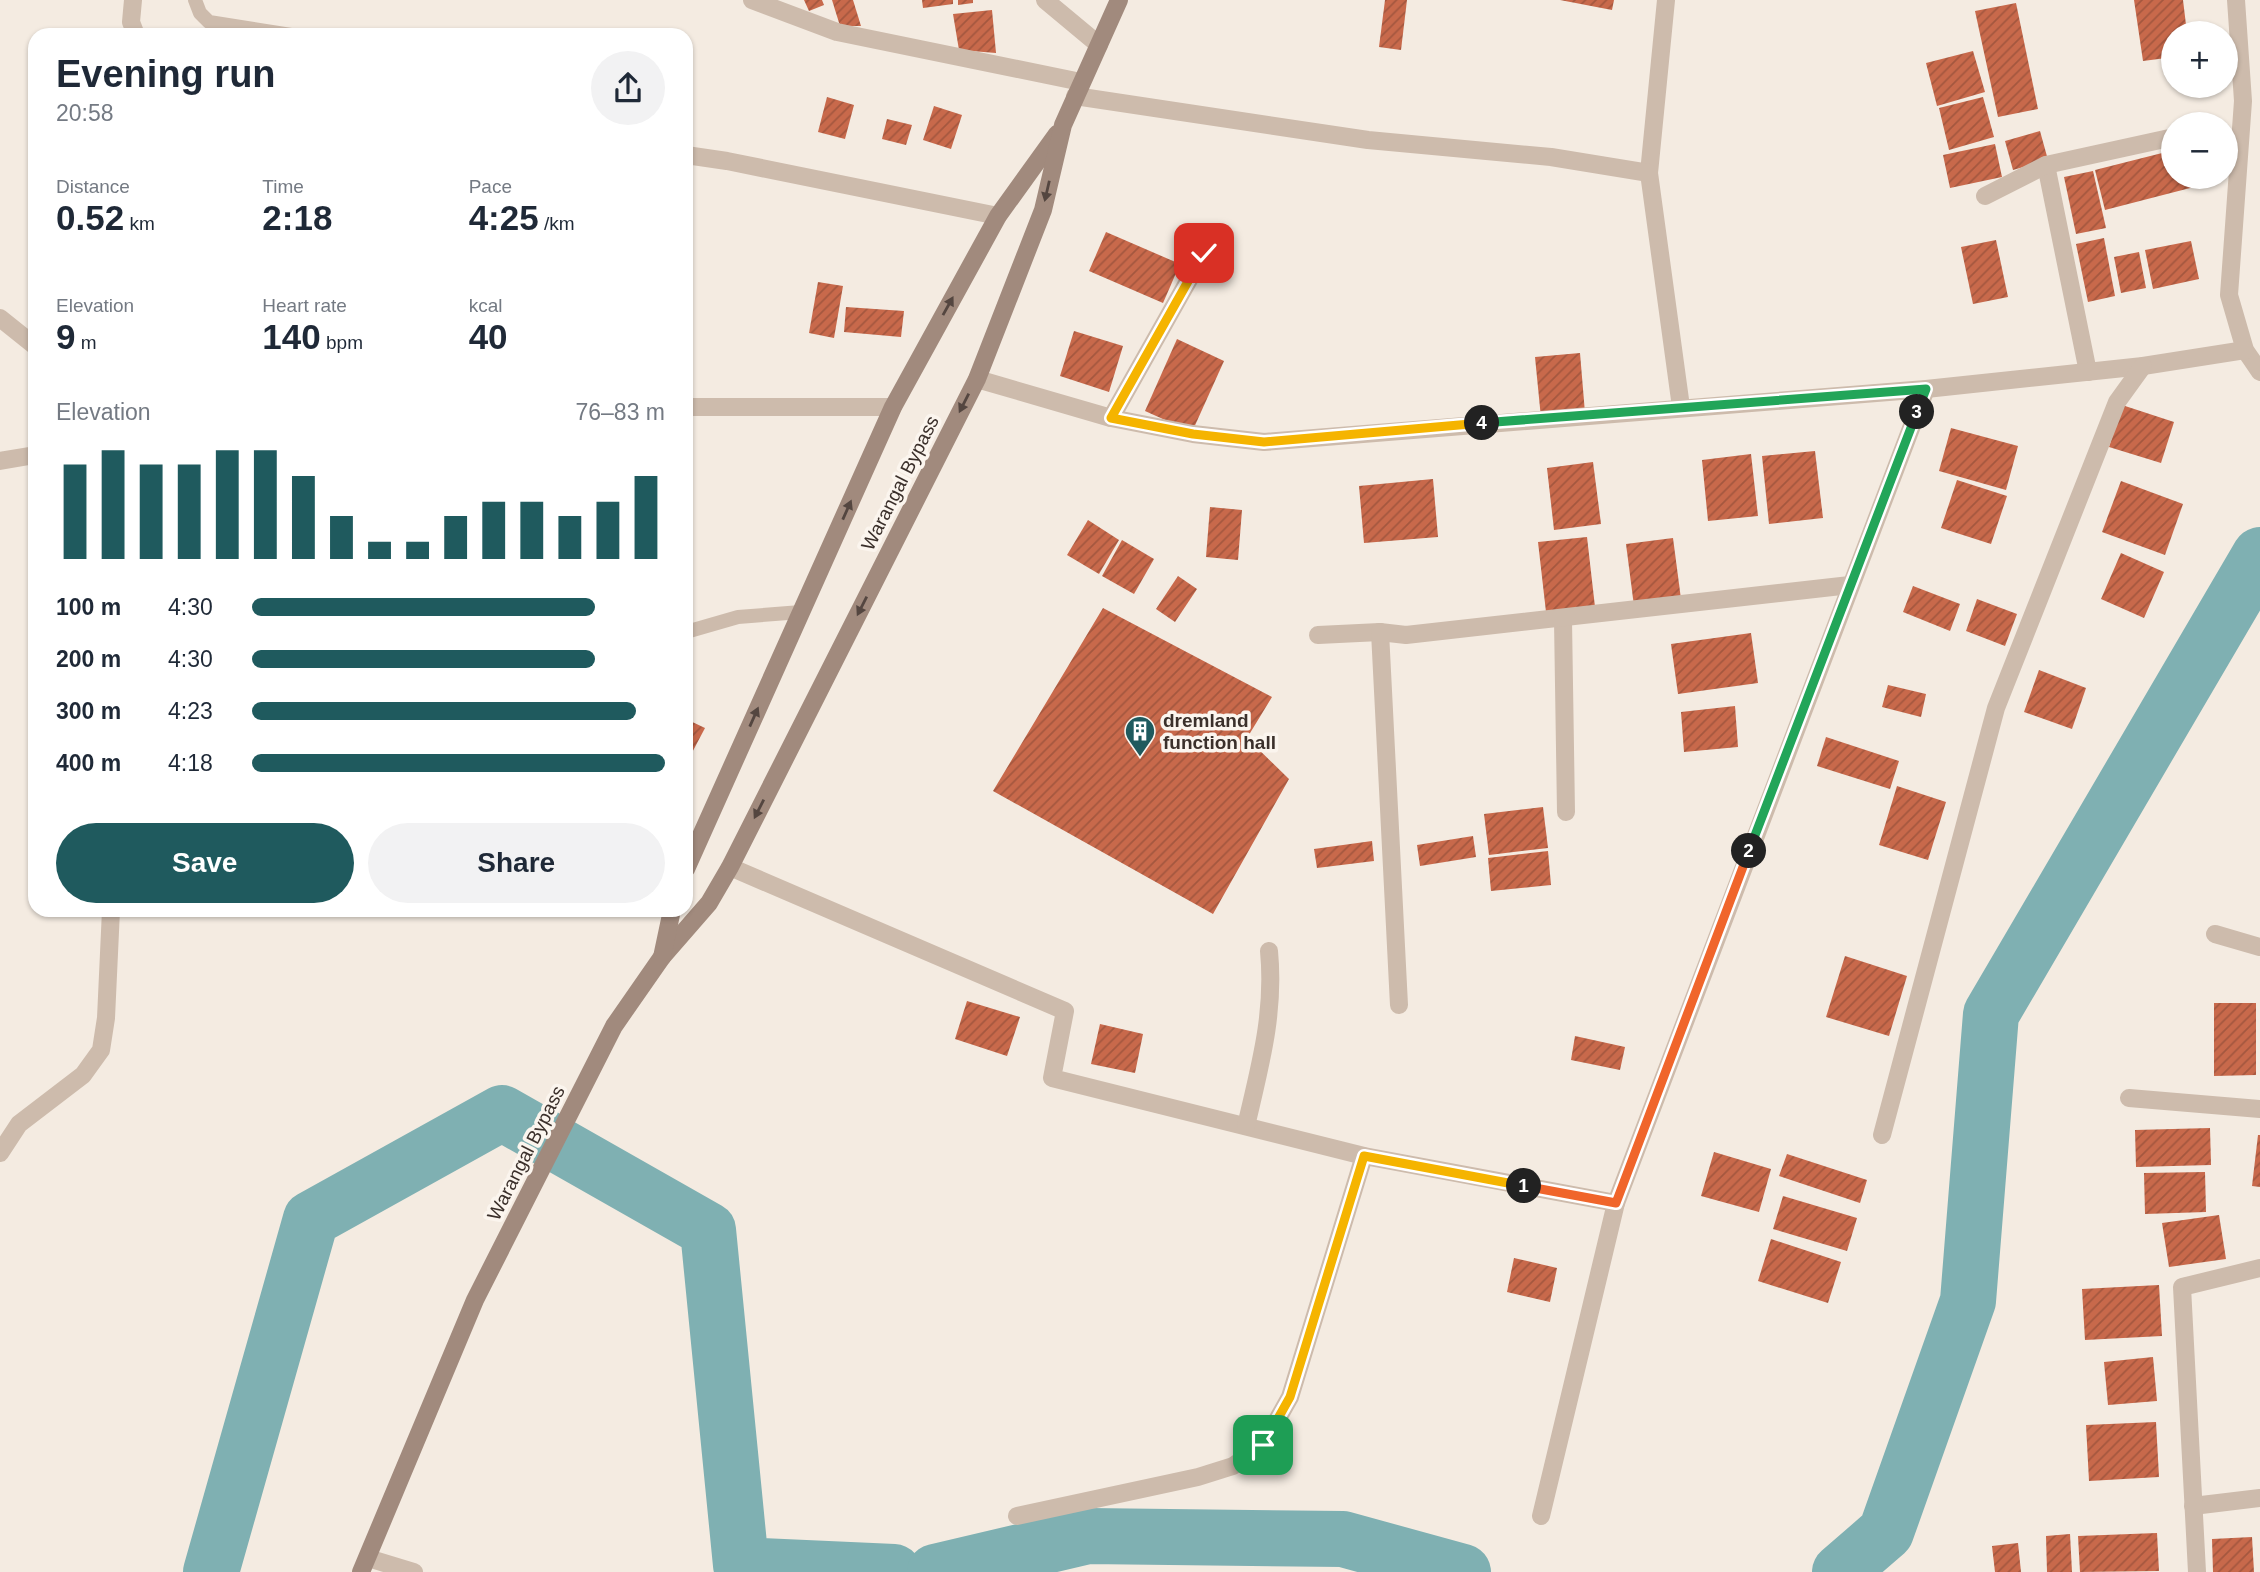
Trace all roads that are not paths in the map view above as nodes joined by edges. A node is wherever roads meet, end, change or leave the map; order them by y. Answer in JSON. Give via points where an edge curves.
{"nodes":[{"id":1,"x":133,"y":0,"type":"edge"},
{"id":2,"x":195,"y":0,"type":"edge"},
{"id":3,"x":752,"y":0,"type":"edge"},
{"id":4,"x":1045,"y":0,"type":"edge"},
{"id":5,"x":1119,"y":0,"type":"edge"},
{"id":6,"x":1666,"y":0,"type":"edge"},
{"id":7,"x":2236,"y":0,"type":"edge"},
{"id":8,"x":133,"y":28,"type":"edge"},
{"id":9,"x":247,"y":28,"type":"edge"},
{"id":10,"x":1099,"y":45,"type":"junction"},
{"id":11,"x":1078,"y":89,"type":"junction"},
{"id":12,"x":2238,"y":114,"type":"edge"},
{"id":13,"x":1063,"y":125,"type":"junction"},
{"id":14,"x":2161,"y":139,"type":"edge"},
{"id":15,"x":693,"y":156,"type":"edge"},
{"id":16,"x":2046,"y":165,"type":"junction"},
{"id":17,"x":1649,"y":173,"type":"junction"},
{"id":18,"x":2232,"y":189,"type":"edge"},
{"id":19,"x":1985,"y":196,"type":"dead end"},
{"id":20,"x":998,"y":216,"type":"junction"},
{"id":21,"x":1204,"y":253,"type":"dead end"},
{"id":22,"x":0,"y":318,"type":"edge"},
{"id":23,"x":28,"y":340,"type":"edge"},
{"id":24,"x":2245,"y":350,"type":"junction"},
{"id":25,"x":2143,"y":366,"type":"junction"},
{"id":26,"x":2088,"y":372,"type":"junction"},
{"id":27,"x":2260,"y":372,"type":"edge"},
{"id":28,"x":977,"y":379,"type":"junction"},
{"id":29,"x":1926,"y":389,"type":"junction"},
{"id":30,"x":693,"y":407,"type":"edge"},
{"id":31,"x":893,"y":407,"type":"junction"},
{"id":32,"x":1681,"y":407,"type":"junction"},
{"id":33,"x":1111,"y":418,"type":"junction"},
{"id":34,"x":28,"y":456,"type":"edge"},
{"id":35,"x":0,"y":461,"type":"edge"},
{"id":36,"x":1850,"y":585,"type":"junction"},
{"id":37,"x":802,"y":612,"type":"junction"},
{"id":38,"x":1563,"y":620,"type":"junction"},
{"id":39,"x":693,"y":630,"type":"edge"},
{"id":40,"x":1380,"y":632,"type":"junction"},
{"id":41,"x":1318,"y":635,"type":"dead end"},
{"id":42,"x":1566,"y":812,"type":"dead end"},
{"id":43,"x":693,"y":853,"type":"edge"},
{"id":44,"x":730,"y":867,"type":"junction"},
{"id":45,"x":111,"y":917,"type":"edge"},
{"id":46,"x":671,"y":917,"type":"edge"},
{"id":47,"x":2215,"y":933,"type":"dead end"},
{"id":48,"x":2260,"y":947,"type":"edge"},
{"id":49,"x":1269,"y":951,"type":"dead end"},
{"id":50,"x":662,"y":957,"type":"junction"},
{"id":51,"x":1399,"y":1005,"type":"dead end"},
{"id":52,"x":2129,"y":1098,"type":"dead end"},
{"id":53,"x":2260,"y":1109,"type":"edge"},
{"id":54,"x":1246,"y":1126,"type":"junction"},
{"id":55,"x":1882,"y":1135,"type":"dead end"},
{"id":56,"x":0,"y":1153,"type":"edge"},
{"id":57,"x":1364,"y":1156,"type":"junction"},
{"id":58,"x":1616,"y":1203,"type":"junction"},
{"id":59,"x":2260,"y":1268,"type":"edge"},
{"id":60,"x":2260,"y":1497,"type":"edge"},
{"id":61,"x":2193,"y":1506,"type":"junction"},
{"id":62,"x":1541,"y":1516,"type":"dead end"},
{"id":63,"x":1017,"y":1517,"type":"dead end"},
{"id":64,"x":365,"y":1565,"type":"edge"},
{"id":65,"x":414,"y":1572,"type":"edge"},
{"id":66,"x":2197,"y":1572,"type":"edge"}],
"edges":[{"from":1,"to":8,"type":"street"},
{"from":2,"to":9,"type":"lane","via":[[209,22]]},
{"from":3,"to":11,"type":"street","via":[[837,32]]},
{"from":4,"to":10,"type":"street"},
{"from":5,"to":10,"type":"main road","name":"Warangal Bypass"},
{"from":6,"to":17,"type":"street"},
{"from":7,"to":12,"type":"street","via":[[2243,102]]},
{"from":10,"to":11,"type":"main road","name":"Warangal Bypass"},
{"from":11,"to":13,"type":"main road","name":"Warangal Bypass"},
{"from":11,"to":17,"type":"street","via":[[1368,140],[1551,157]]},
{"from":13,"to":20,"type":"main road"},
{"from":13,"to":28,"type":"main road","name":"Warangal Bypass","one_way":true,"via":[[1042,211]]},
{"from":14,"to":16,"type":"street"},
{"from":15,"to":20,"type":"street"},
{"from":16,"to":19,"type":"street"},
{"from":16,"to":26,"type":"street"},
{"from":17,"to":32,"type":"street"},
{"from":18,"to":24,"type":"street","via":[[2229,295]]},
{"from":31,"to":20,"type":"main road","one_way":true},
{"from":21,"to":33,"type":"street"},
{"from":22,"to":23,"type":"street"},
{"from":24,"to":25,"type":"street"},
{"from":24,"to":27,"type":"street"},
{"from":25,"to":26,"type":"street"},
{"from":25,"to":55,"type":"street","via":[[2117,402],[1996,708]]},
{"from":26,"to":29,"type":"street"},
{"from":28,"to":33,"type":"street"},
{"from":28,"to":44,"type":"main road","name":"Warangal Bypass","one_way":true},
{"from":29,"to":32,"type":"street"},
{"from":29,"to":36,"type":"street"},
{"from":30,"to":31,"type":"street"},
{"from":37,"to":31,"type":"main road","one_way":true},
{"from":32,"to":33,"type":"street","via":[[1264,442]]},
{"from":34,"to":35,"type":"street"},
{"from":36,"to":38,"type":"street"},
{"from":36,"to":58,"type":"street"},
{"from":37,"to":39,"type":"lane","via":[[738,617]]},
{"from":43,"to":37,"type":"main road","one_way":true},
{"from":38,"to":40,"type":"street","via":[[1406,635]]},
{"from":38,"to":42,"type":"street"},
{"from":40,"to":41,"type":"street"},
{"from":40,"to":51,"type":"street"},
{"from":44,"to":50,"type":"main road","name":"Warangal Bypass","via":[[709,903]]},
{"from":44,"to":54,"type":"street","via":[[1065,1011],[1052,1078]]},
{"from":45,"to":56,"type":"street","via":[[101,1051],[83,1075],[19,1125]]},
{"from":46,"to":50,"type":"main road"},
{"from":47,"to":48,"type":"street"},
{"from":49,"to":54,"type":"street","via":[[1273,989],[1269,1025]]},
{"from":50,"to":64,"type":"main road","name":"Warangal Bypass","via":[[614,1026],[475,1300]]},
{"from":52,"to":53,"type":"street"},
{"from":54,"to":57,"type":"street"},
{"from":57,"to":58,"type":"street"},
{"from":57,"to":63,"type":"street","via":[[1290,1397],[1263,1445],[1233,1466],[1198,1477]]},
{"from":58,"to":62,"type":"street"},
{"from":59,"to":61,"type":"street","via":[[2182,1287]]},
{"from":60,"to":61,"type":"street"},
{"from":61,"to":66,"type":"street"},
{"from":64,"to":65,"type":"street"}]}
